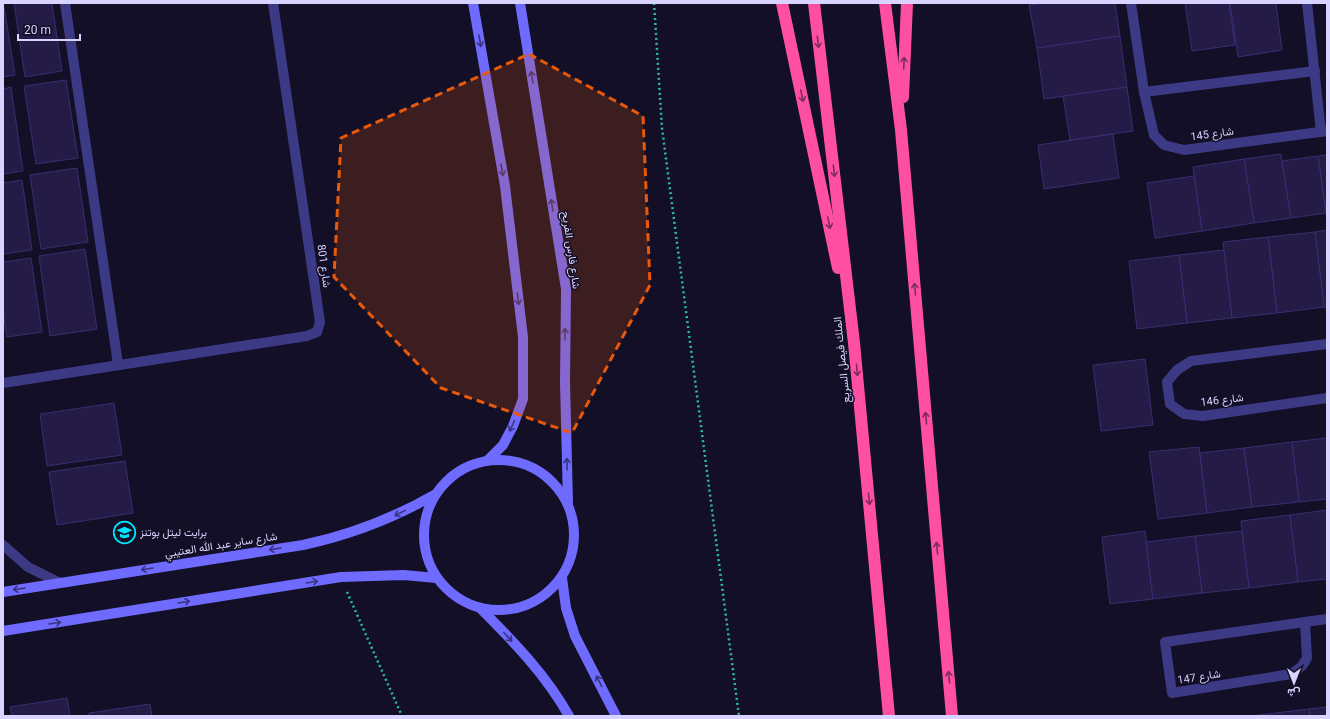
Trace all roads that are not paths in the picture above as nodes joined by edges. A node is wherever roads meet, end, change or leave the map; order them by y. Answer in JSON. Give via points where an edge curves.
{"nodes":[{"id":1,"x":64,"y":3,"type":"edge"},
{"id":2,"x":273,"y":3,"type":"edge"},
{"id":3,"x":473,"y":3,"type":"edge"},
{"id":4,"x":520,"y":3,"type":"edge"},
{"id":5,"x":782,"y":3,"type":"edge"},
{"id":6,"x":814,"y":3,"type":"edge"},
{"id":7,"x":885,"y":3,"type":"edge"},
{"id":8,"x":907,"y":3,"type":"edge"},
{"id":9,"x":1131,"y":3,"type":"edge"},
{"id":10,"x":1307,"y":3,"type":"edge"},
{"id":11,"x":1315,"y":71,"type":"junction"},
{"id":12,"x":1144,"y":92,"type":"junction"},
{"id":13,"x":901,"y":130,"type":"junction"},
{"id":14,"x":1324,"y":132,"type":"edge"},
{"id":15,"x":854,"y":343,"type":"junction"},
{"id":16,"x":1327,"y":344,"type":"edge"},
{"id":17,"x":118,"y":364,"type":"junction"},
{"id":18,"x":3,"y":383,"type":"edge"},
{"id":19,"x":1327,"y":398,"type":"edge"},
{"id":20,"x":488,"y":460,"type":"junction"},
{"id":21,"x":434,"y":495,"type":"junction"},
{"id":22,"x":568,"y":503,"type":"junction"},
{"id":23,"x":3,"y":545,"type":"edge"},
{"id":24,"x":436,"y":578,"type":"junction"},
{"id":25,"x":562,"y":578,"type":"junction"},
{"id":26,"x":60,"y":583,"type":"junction"},
{"id":27,"x":3,"y":592,"type":"edge"},
{"id":28,"x":481,"y":609,"type":"junction"},
{"id":29,"x":1327,"y":619,"type":"edge"},
{"id":30,"x":1305,"y":622,"type":"junction"},
{"id":31,"x":3,"y":631,"type":"edge"},
{"id":32,"x":569,"y":716,"type":"edge"},
{"id":33,"x":616,"y":716,"type":"edge"},
{"id":34,"x":889,"y":716,"type":"edge"},
{"id":35,"x":952,"y":716,"type":"edge"}],
"edges":[{"from":1,"to":17,"type":"street"},
{"from":2,"to":17,"type":"street","name":"شارع 801","via":[[320,322],[317,332],[307,336]]},
{"from":3,"to":20,"type":"street","one_way":true,"via":[[505,186],[523,337],[523,399],[503,445]]},
{"from":22,"to":4,"type":"street","name":"شارع فارس الفريح","one_way":true,"via":[[566,289]]},
{"from":5,"to":15,"type":"highway","one_way":true},
{"from":6,"to":15,"type":"highway","name":"الملك فيصل السريع","one_way":true},
{"from":7,"to":13,"type":"highway"},
{"from":13,"to":8,"type":"highway","one_way":true},
{"from":9,"to":12,"type":"street","name":"شارع 145"},
{"from":10,"to":11,"type":"street","name":"شارع 145"},
{"from":11,"to":12,"type":"street"},
{"from":11,"to":14,"type":"street","name":"شارع 145"},
{"from":12,"to":14,"type":"street","name":"شارع 145","via":[[1154,135],[1164,145],[1184,150]]},
{"from":35,"to":13,"type":"highway","one_way":true},
{"from":15,"to":34,"type":"highway","name":"الملك فيصل السريع","one_way":true},
{"from":16,"to":19,"type":"street","name":"شارع 146","via":[[1191,361],[1177,370],[1167,382],[1170,404],[1184,414],[1203,416]]},
{"from":17,"to":18,"type":"street","name":"شارع 801"},
{"from":20,"to":21,"type":"street","via":[[467,466],[449,478]]},
{"from":20,"to":22,"type":"street","via":[[512,461],[535,468],[554,483]]},
{"from":21,"to":24,"type":"street","via":[[425,515],[422,537],[426,558]]},
{"from":21,"to":26,"type":"street","name":"شارع ساير عبد الله العتيبي","one_way":true,"via":[[387,519],[333,538]]},
{"from":22,"to":25,"type":"street","via":[[574,528],[574,541],[572,554]]},
{"from":23,"to":26,"type":"street","via":[[28,567]]},
{"from":24,"to":28,"type":"street","via":[[456,598]]},
{"from":31,"to":24,"type":"street","one_way":true,"via":[[341,577],[404,575]]},
{"from":25,"to":28,"type":"street","via":[[546,594],[526,606],[504,611]]},
{"from":33,"to":25,"type":"street","one_way":true,"via":[[575,636],[566,608]]},
{"from":26,"to":27,"type":"street","name":"شارع ساير عبد الله العتيبي","one_way":true},
{"from":28,"to":32,"type":"street","one_way":true,"via":[[540,674]]},
{"from":29,"to":30,"type":"street","name":"شارع 147"},
{"from":30,"to":30,"type":"street","name":"شارع 147","via":[[1165,642],[1172,693],[1291,674],[1302,666],[1307,658]]}]}
